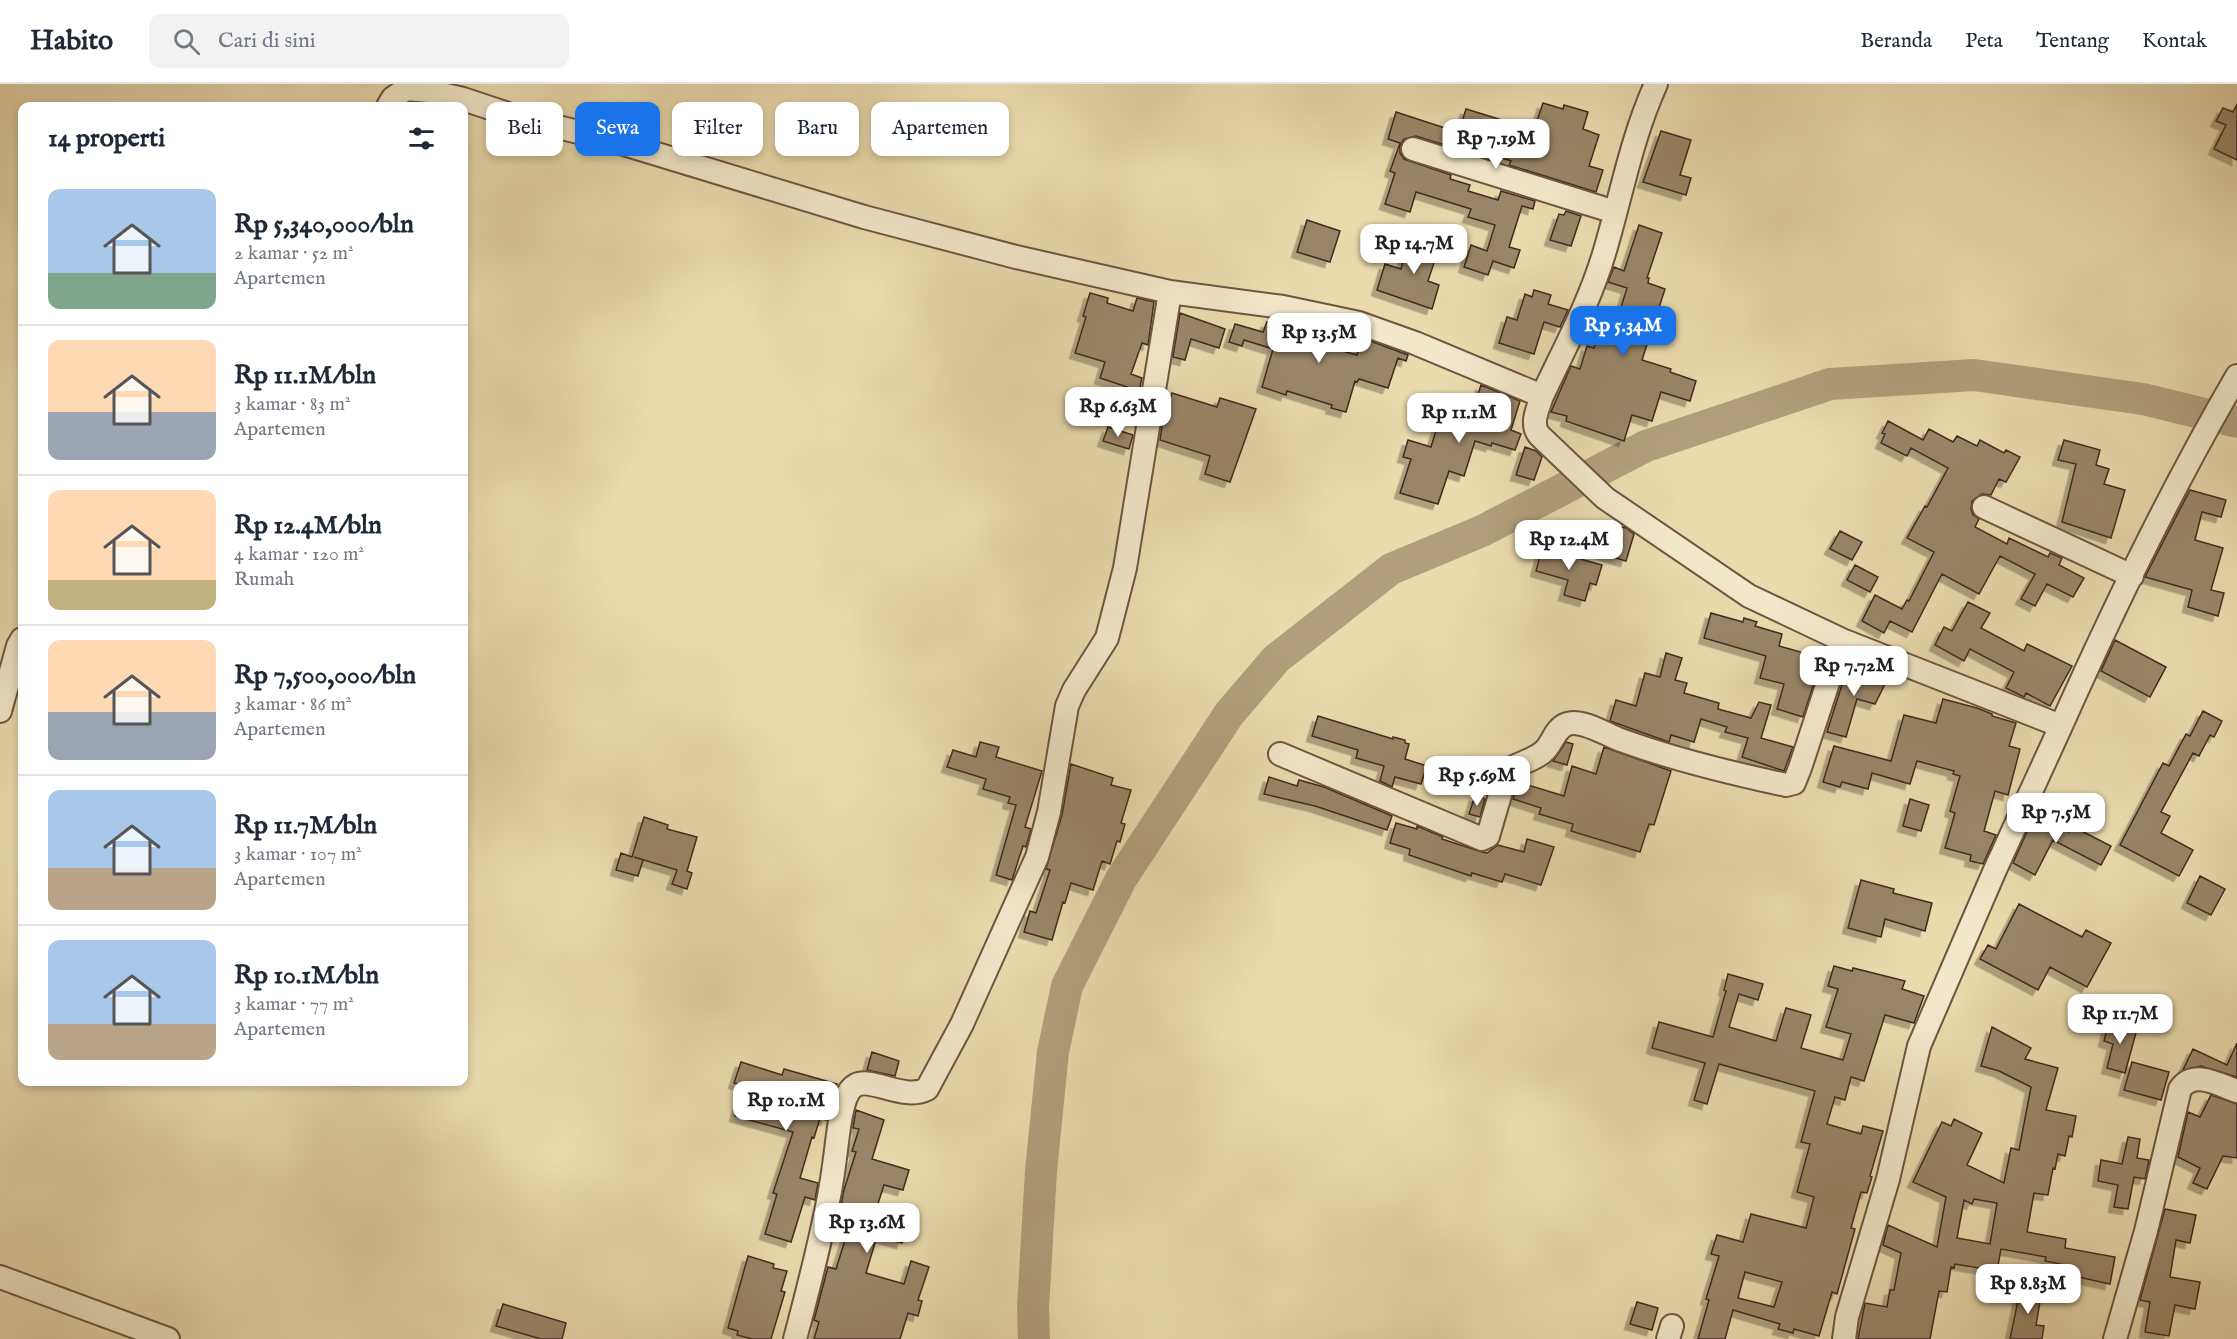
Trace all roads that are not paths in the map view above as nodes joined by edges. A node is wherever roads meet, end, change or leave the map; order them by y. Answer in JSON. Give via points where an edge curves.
{"nodes":[{"id":1,"x":1656,"y":84,"type":"edge"},
{"id":2,"x":404,"y":87,"type":"edge"},
{"id":3,"x":390,"y":102,"type":"edge"},
{"id":4,"x":1413,"y":149,"type":"dead end"},
{"id":5,"x":1615,"y":212,"type":"junction"},
{"id":6,"x":1170,"y":291,"type":"junction"},
{"id":7,"x":2237,"y":376,"type":"edge"},
{"id":8,"x":1542,"y":396,"type":"junction"},
{"id":9,"x":1984,"y":507,"type":"dead end"},
{"id":10,"x":2132,"y":576,"type":"junction"},
{"id":11,"x":1842,"y":640,"type":"junction"},
{"id":12,"x":18,"y":646,"type":"edge"},
{"id":13,"x":0,"y":711,"type":"edge"},
{"id":14,"x":2061,"y":726,"type":"junction"},
{"id":15,"x":1280,"y":754,"type":"dead end"},
{"id":16,"x":2237,"y":1091,"type":"edge"},
{"id":17,"x":0,"y":1277,"type":"edge"},
{"id":18,"x":168,"y":1339,"type":"edge"},
{"id":19,"x":795,"y":1339,"type":"edge"},
{"id":20,"x":1844,"y":1339,"type":"edge"},
{"id":21,"x":2115,"y":1339,"type":"edge"}],
"edges":[{"from":1,"to":5,"type":"street","via":[[1631,151]]},
{"from":2,"to":3,"type":"street"},
{"from":2,"to":6,"type":"street","via":[[463,99],[614,141],[864,217],[1016,257]]},
{"from":4,"to":5,"type":"street"},
{"from":5,"to":8,"type":"street","via":[[1592,288]]},
{"from":6,"to":8,"type":"street","via":[[1284,307],[1359,323]]},
{"from":6,"to":19,"type":"street","via":[[1125,568],[1107,638],[1067,706],[1049,812],[1037,857],[962,1024],[927,1089],[901,1092],[858,1084],[846,1097],[819,1245]]},
{"from":7,"to":10,"type":"street","via":[[2200,439]]},
{"from":8,"to":11,"type":"street","via":[[1535,429],[1605,498],[1749,596]]},
{"from":9,"to":10,"type":"street"},
{"from":10,"to":14,"type":"street"},
{"from":11,"to":14,"type":"street"},
{"from":11,"to":15,"type":"street","via":[[1800,768],[1794,783],[1786,785],[1680,759],[1581,724],[1568,723],[1559,728],[1544,752],[1507,771],[1488,836],[1482,840]]},
{"from":12,"to":13,"type":"street"},
{"from":14,"to":20,"type":"street","via":[[1919,1046]]},
{"from":16,"to":21,"type":"street","via":[[2199,1078],[2180,1089]]},
{"from":17,"to":18,"type":"street"}]}
